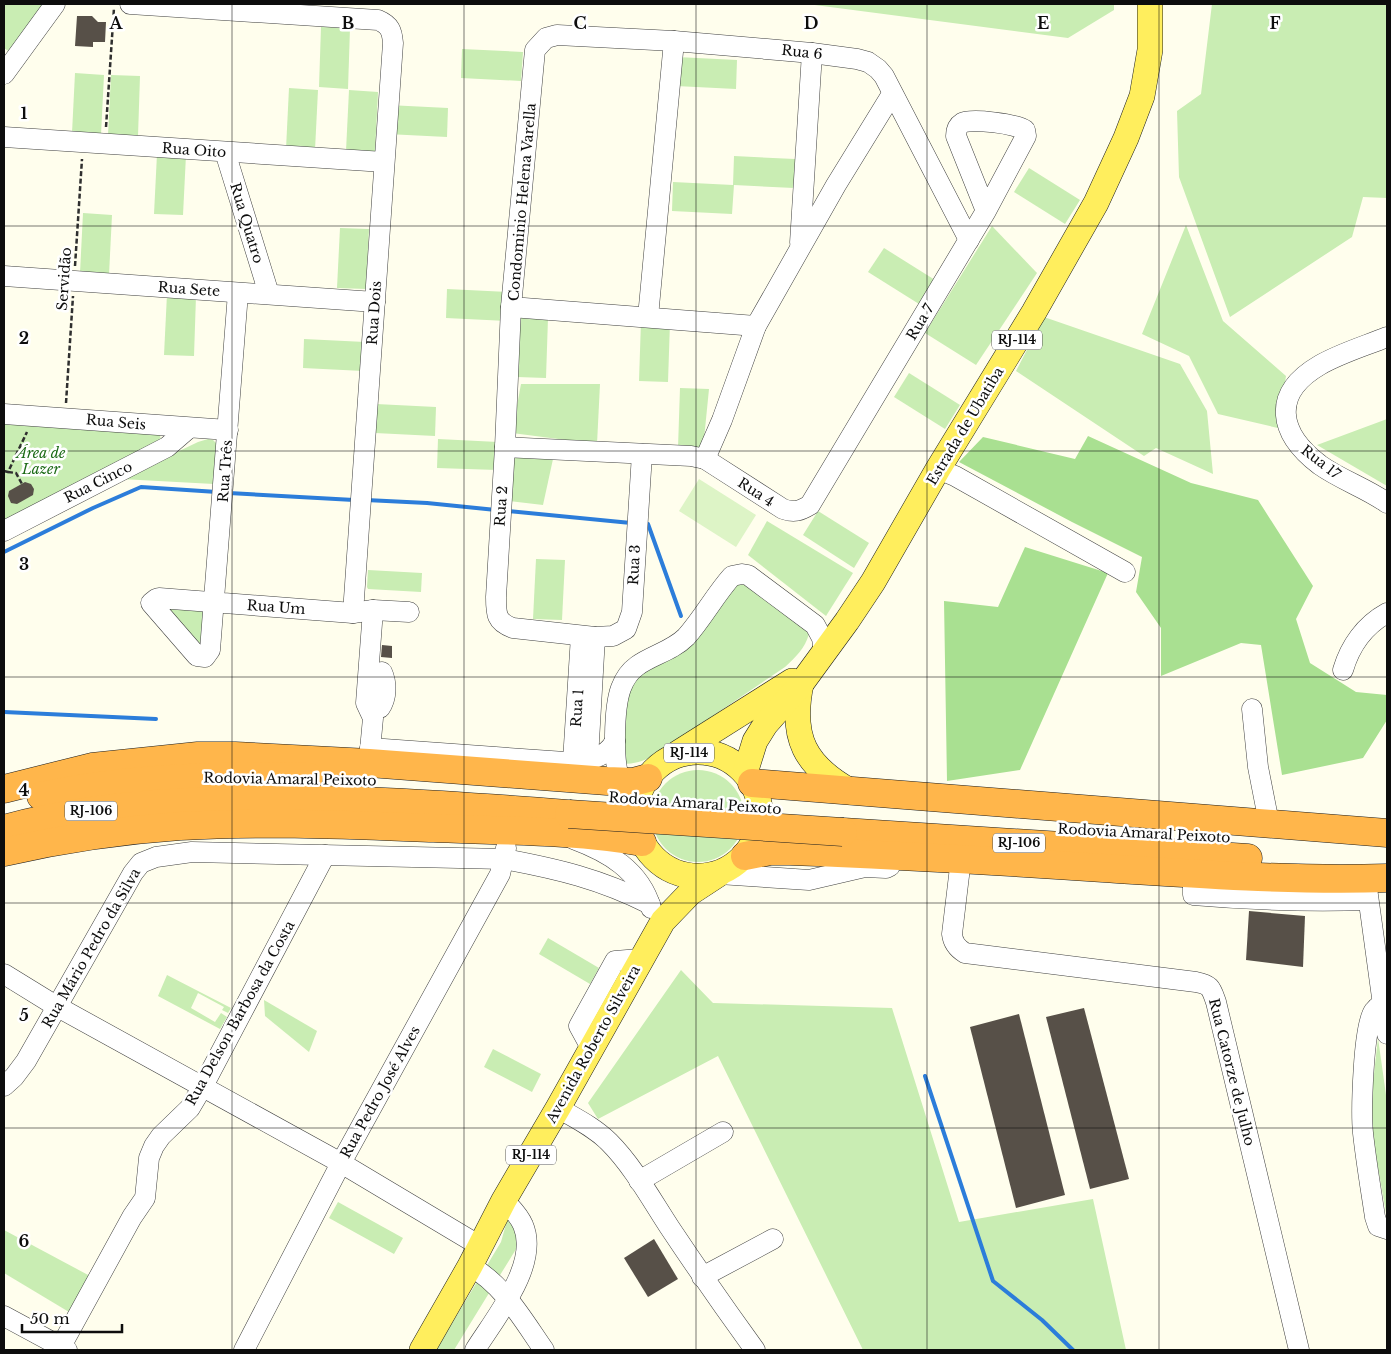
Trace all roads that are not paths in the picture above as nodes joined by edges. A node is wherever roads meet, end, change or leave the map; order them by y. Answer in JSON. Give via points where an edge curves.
{"nodes":[{"id":1,"x":55,"y":4,"type":"edge"},
{"id":2,"x":130,"y":4,"type":"edge"},
{"id":3,"x":1150,"y":4,"type":"edge"},
{"id":4,"x":674,"y":41,"type":"junction"},
{"id":5,"x":535,"y":50,"type":"joint"},
{"id":6,"x":812,"y":53,"type":"junction"},
{"id":7,"x":4,"y":74,"type":"edge"},
{"id":8,"x":892,"y":94,"type":"junction"},
{"id":9,"x":904,"y":116,"type":"junction"},
{"id":10,"x":878,"y":118,"type":"junction"},
{"id":11,"x":4,"y":137,"type":"edge"},
{"id":12,"x":225,"y":152,"type":"junction"},
{"id":13,"x":384,"y":162,"type":"junction"},
{"id":14,"x":804,"y":174,"type":"junction"},
{"id":15,"x":836,"y":185,"type":"junction"},
{"id":16,"x":986,"y":211,"type":"junction"},
{"id":17,"x":968,"y":240,"type":"junction"},
{"id":18,"x":799,"y":249,"type":"junction"},
{"id":19,"x":4,"y":276,"type":"edge"},
{"id":20,"x":238,"y":292,"type":"junction"},
{"id":21,"x":269,"y":294,"type":"junction"},
{"id":22,"x":375,"y":302,"type":"junction"},
{"id":23,"x":511,"y":307,"type":"junction"},
{"id":24,"x":648,"y":317,"type":"junction"},
{"id":25,"x":756,"y":326,"type":"junction"},
{"id":26,"x":1387,"y":337,"type":"edge"},
{"id":27,"x":4,"y":414,"type":"edge"},
{"id":28,"x":189,"y":428,"type":"junction"},
{"id":29,"x":228,"y":430,"type":"junction"},
{"id":30,"x":505,"y":447,"type":"junction"},
{"id":31,"x":642,"y":454,"type":"junction"},
{"id":32,"x":705,"y":459,"type":"junction"},
{"id":33,"x":938,"y":468,"type":"junction"},
{"id":34,"x":1387,"y":503,"type":"edge"},
{"id":35,"x":810,"y":505,"type":"joint"},
{"id":36,"x":4,"y":531,"type":"edge"},
{"id":37,"x":1125,"y":572,"type":"dead end"},
{"id":38,"x":214,"y":602,"type":"junction"},
{"id":39,"x":379,"y":611,"type":"junction"},
{"id":40,"x":409,"y":612,"type":"dead end"},
{"id":41,"x":353,"y":613,"type":"junction"},
{"id":42,"x":1387,"y":613,"type":"edge"},
{"id":43,"x":588,"y":636,"type":"junction"},
{"id":44,"x":210,"y":650,"type":"joint"},
{"id":45,"x":812,"y":669,"type":"junction"},
{"id":46,"x":1343,"y":670,"type":"dead end"},
{"id":47,"x":1252,"y":708,"type":"dead end"},
{"id":48,"x":376,"y":713,"type":"junction"},
{"id":49,"x":615,"y":741,"type":"junction"},
{"id":50,"x":370,"y":755,"type":"junction"},
{"id":51,"x":657,"y":769,"type":"junction"},
{"id":52,"x":749,"y":778,"type":"junction"},
{"id":53,"x":580,"y":788,"type":"junction"},
{"id":54,"x":4,"y":789,"type":"edge"},
{"id":55,"x":4,"y":805,"type":"edge"},
{"id":56,"x":846,"y":812,"type":"junction"},
{"id":57,"x":1269,"y":823,"type":"junction"},
{"id":58,"x":509,"y":831,"type":"junction"},
{"id":59,"x":1387,"y":833,"type":"edge"},
{"id":60,"x":642,"y":842,"type":"junction"},
{"id":61,"x":1387,"y":846,"type":"edge"},
{"id":62,"x":6,"y":847,"type":"edge"},
{"id":63,"x":325,"y":855,"type":"junction"},
{"id":64,"x":745,"y":856,"type":"junction"},
{"id":65,"x":916,"y":856,"type":"junction"},
{"id":66,"x":504,"y":859,"type":"junction"},
{"id":67,"x":962,"y":859,"type":"junction"},
{"id":68,"x":659,"y":863,"type":"junction"},
{"id":69,"x":719,"y":874,"type":"junction"},
{"id":70,"x":1377,"y":880,"type":"edge"},
{"id":71,"x":651,"y":931,"type":"junction"},
{"id":72,"x":4,"y":974,"type":"edge"},
{"id":73,"x":1385,"y":1004,"type":"edge"},
{"id":74,"x":56,"y":1006,"type":"junction"},
{"id":75,"x":1387,"y":1034,"type":"edge"},
{"id":76,"x":4,"y":1086,"type":"edge"},
{"id":77,"x":203,"y":1086,"type":"junction"},
{"id":78,"x":558,"y":1108,"type":"junction"},
{"id":79,"x":723,"y":1132,"type":"dead end"},
{"id":80,"x":341,"y":1163,"type":"junction"},
{"id":81,"x":639,"y":1181,"type":"junction"},
{"id":82,"x":504,"y":1200,"type":"junction"},
{"id":83,"x":1387,"y":1229,"type":"edge"},
{"id":84,"x":774,"y":1238,"type":"dead end"},
{"id":85,"x":475,"y":1256,"type":"junction"},
{"id":86,"x":702,"y":1277,"type":"junction"},
{"id":87,"x":508,"y":1299,"type":"junction"},
{"id":88,"x":4,"y":1316,"type":"edge"},
{"id":89,"x":62,"y":1349,"type":"edge"},
{"id":90,"x":244,"y":1350,"type":"edge"},
{"id":91,"x":422,"y":1350,"type":"edge"},
{"id":92,"x":475,"y":1350,"type":"edge"},
{"id":93,"x":544,"y":1350,"type":"edge"},
{"id":94,"x":755,"y":1350,"type":"edge"},
{"id":95,"x":1299,"y":1350,"type":"edge"}],
"edges":[{"from":1,"to":7,"type":"street"},
{"from":2,"to":13,"type":"street","name":"Rua Dois","via":[[385,23],[393,35]]},
{"from":3,"to":33,"type":"main road","name":"Estrada de Ubatiba","number":"RJ-114","via":[[1150,50],[1142,96],[1114,165],[1034,312]]},
{"from":4,"to":5,"type":"street","name":"Rua 6","via":[[557,35],[546,38]]},
{"from":4,"to":6,"type":"street","name":"Rua 6"},
{"from":4,"to":24,"type":"street"},
{"from":5,"to":23,"type":"street","name":"Condominio Helena Varella"},
{"from":6,"to":8,"type":"street","name":"Rua 6","via":[[868,62],[884,76]]},
{"from":6,"to":14,"type":"street"},
{"from":8,"to":9,"type":"street","name":"Rua 6"},
{"from":8,"to":10,"type":"street"},
{"from":9,"to":10,"type":"street"},
{"from":9,"to":17,"type":"street","name":"Rua 6"},
{"from":10,"to":15,"type":"street"},
{"from":11,"to":12,"type":"street","name":"Rua Oito"},
{"from":12,"to":13,"type":"street","name":"Rua Oito"},
{"from":12,"to":21,"type":"street","name":"Rua Quatro"},
{"from":13,"to":22,"type":"street","name":"Rua Dois"},
{"from":14,"to":15,"type":"street"},
{"from":14,"to":18,"type":"street"},
{"from":15,"to":18,"type":"street"},
{"from":16,"to":16,"type":"street","name":"Rua 7","via":[[1026,136],[1025,130],[974,121],[960,124],[956,136]]},
{"from":16,"to":17,"type":"street","name":"Rua 7"},
{"from":17,"to":35,"type":"street","name":"Rua 7"},
{"from":18,"to":25,"type":"street"},
{"from":19,"to":20,"type":"street","name":"Rua Sete"},
{"from":20,"to":21,"type":"street","name":"Rua Sete"},
{"from":20,"to":29,"type":"street","name":"Rua Três"},
{"from":21,"to":22,"type":"street","name":"Rua Sete"},
{"from":22,"to":41,"type":"street","name":"Rua Dois"},
{"from":23,"to":24,"type":"street","name":"Condominio Helena Varella"},
{"from":23,"to":30,"type":"street","name":"Rua 2"},
{"from":24,"to":25,"type":"street","name":"Condominio Helena Varella"},
{"from":25,"to":32,"type":"street"},
{"from":26,"to":34,"type":"street","name":"Rua 17","via":[[1320,365],[1305,375],[1294,387],[1285,408],[1292,436],[1301,448],[1320,465]]},
{"from":27,"to":28,"type":"street","name":"Rua Seis"},
{"from":28,"to":29,"type":"street","name":"Rua Seis"},
{"from":28,"to":36,"type":"street","name":"Rua Cinco","via":[[167,447]]},
{"from":29,"to":38,"type":"street","name":"Rua Três"},
{"from":30,"to":31,"type":"street"},
{"from":30,"to":43,"type":"street","name":"Rua 2","via":[[496,597],[499,620],[513,628]]},
{"from":31,"to":32,"type":"street"},
{"from":31,"to":43,"type":"street","name":"Rua 3","via":[[632,612],[626,629],[613,636]]},
{"from":32,"to":35,"type":"street","name":"Rua 4","via":[[783,509],[794,512]]},
{"from":33,"to":37,"type":"street"},
{"from":33,"to":45,"type":"main road","name":"Estrada de Ubatiba","number":"RJ-114","via":[[874,582]]},
{"from":38,"to":41,"type":"street","name":"Rua Um"},
{"from":38,"to":44,"type":"street","name":"Rua Três"},
{"from":38,"to":44,"type":"street","name":"Rua Um","via":[[159,598],[151,604],[197,656],[205,657]]},
{"from":39,"to":40,"type":"street","name":"Rua Um"},
{"from":39,"to":41,"type":"street","name":"Rua Um"},
{"from":39,"to":48,"type":"street","via":[[382,672],[378,679]]},
{"from":39,"to":48,"type":"street","via":[[366,703]]},
{"from":42,"to":46,"type":"street","via":[[1364,630]]},
{"from":43,"to":53,"type":"street","name":"Rua 1"},
{"from":45,"to":49,"type":"street","via":[[822,638],[814,625],[755,579],[736,574],[681,642],[636,667],[626,678],[620,693]]},
{"from":45,"to":51,"type":"main road","name":"Estrada de Ubatiba","number":"RJ-114"},
{"from":45,"to":52,"type":"main road","name":"Estrada de Ubatiba","number":"RJ-114","via":[[755,741]]},
{"from":45,"to":56,"type":"main road","via":[[797,714],[800,732],[810,760],[824,774]]},
{"from":47,"to":57,"type":"street","via":[[1258,767]]},
{"from":48,"to":50,"type":"street"},
{"from":49,"to":53,"type":"street"},
{"from":49,"to":53,"type":"street","via":[[616,769]]},
{"from":50,"to":53,"type":"highway","via":[[481,764]]},
{"from":50,"to":54,"type":"highway","via":[[198,756],[92,767]]},
{"from":51,"to":52,"type":"main road","number":"RJ-114","via":[[690,752],[715,754],[726,758]]},
{"from":51,"to":53,"type":"highway","via":[[633,782]]},
{"from":51,"to":60,"type":"main road","number":"RJ-114","via":[[637,800],[636,825]]},
{"from":52,"to":56,"type":"highway"},
{"from":52,"to":64,"type":"main road","number":"RJ-114","via":[[758,794],[761,816],[757,837]]},
{"from":53,"to":55,"type":"highway","name":"Rodovia Amaral Peixoto","number":"RJ-106","via":[[242,776],[120,783]]},
{"from":53,"to":56,"type":"highway","name":"Rodovia Amaral Peixoto","number":"RJ-106"},
{"from":53,"to":58,"type":"highway"},
{"from":53,"to":60,"type":"highway"},
{"from":53,"to":62,"type":"highway","name":"Rodovia Amaral Peixoto","number":"RJ-106","via":[[400,801],[243,799],[120,807],[52,818]]},
{"from":53,"to":71,"type":"street","via":[[592,847],[620,863],[637,880],[644,891]]},
{"from":56,"to":57,"type":"highway"},
{"from":56,"to":61,"type":"highway","name":"Rodovia Amaral Peixoto","number":"RJ-106","via":[[1139,833]]},
{"from":56,"to":70,"type":"highway","name":"Rodovia Amaral Peixoto","number":"RJ-106","via":[[1238,857]]},
{"from":57,"to":59,"type":"highway"},
{"from":58,"to":62,"type":"highway","via":[[330,825],[182,826]]},
{"from":58,"to":66,"type":"street","name":"Rua Pedro José Alves"},
{"from":60,"to":68,"type":"main road","number":"RJ-114"},
{"from":63,"to":66,"type":"street"},
{"from":63,"to":74,"type":"street","name":"Rua Mário Pedro da Silva","via":[[192,852],[156,857],[141,863]]},
{"from":63,"to":77,"type":"street","name":"Rua Delson Barbosa da Costa"},
{"from":64,"to":65,"type":"highway","via":[[790,851]]},
{"from":64,"to":69,"type":"main road","number":"RJ-114"},
{"from":65,"to":67,"type":"highway"},
{"from":65,"to":69,"type":"street","via":[[886,868],[865,867],[809,880]]},
{"from":66,"to":71,"type":"street","via":[[554,868],[593,880]]},
{"from":66,"to":80,"type":"street","name":"Rua Pedro José Alves","via":[[500,874]]},
{"from":67,"to":70,"type":"highway","via":[[1192,874]]},
{"from":67,"to":95,"type":"street","name":"Rua Catorze de Julho","via":[[952,934],[953,942],[964,953],[1196,982],[1211,989]]},
{"from":68,"to":69,"type":"main road","number":"RJ-114","via":[[685,875]]},
{"from":68,"to":71,"type":"main road","name":"Avenida Roberto Silveira","number":"RJ-114","via":[[668,888],[668,904]]},
{"from":69,"to":71,"type":"main road","name":"Avenida Roberto Silveira","number":"RJ-114","via":[[690,893]]},
{"from":70,"to":73,"type":"street"},
{"from":71,"to":78,"type":"main road","name":"Avenida Roberto Silveira","number":"RJ-114"},
{"from":72,"to":74,"type":"street"},
{"from":73,"to":75,"type":"street"},
{"from":73,"to":83,"type":"street","via":[[1374,1011],[1368,1032],[1362,1101],[1363,1134],[1375,1217],[1378,1226]]},
{"from":74,"to":76,"type":"street","name":"Rua Mário Pedro da Silva","via":[[26,1061]]},
{"from":74,"to":77,"type":"street"},
{"from":77,"to":80,"type":"street"},
{"from":77,"to":89,"type":"street","name":"Rua Delson Barbosa da Costa","via":[[190,1108],[154,1146],[149,1158],[145,1198]]},
{"from":78,"to":81,"type":"street","via":[[608,1141]]},
{"from":78,"to":82,"type":"main road","name":"Avenida Roberto Silveira","number":"RJ-114"},
{"from":79,"to":81,"type":"street"},
{"from":80,"to":85,"type":"street"},
{"from":80,"to":90,"type":"street","name":"Rua Pedro José Alves"},
{"from":81,"to":86,"type":"street"},
{"from":82,"to":85,"type":"main road","name":"Avenida Roberto Silveira","number":"RJ-114"},
{"from":82,"to":87,"type":"street","via":[[523,1223],[527,1243],[526,1260]]},
{"from":84,"to":86,"type":"street"},
{"from":85,"to":87,"type":"street","via":[[487,1277]]},
{"from":85,"to":91,"type":"main road","name":"Avenida Roberto Silveira","number":"RJ-114"},
{"from":86,"to":94,"type":"street"},
{"from":87,"to":92,"type":"street"},
{"from":87,"to":93,"type":"street"},
{"from":88,"to":89,"type":"street"}]}
